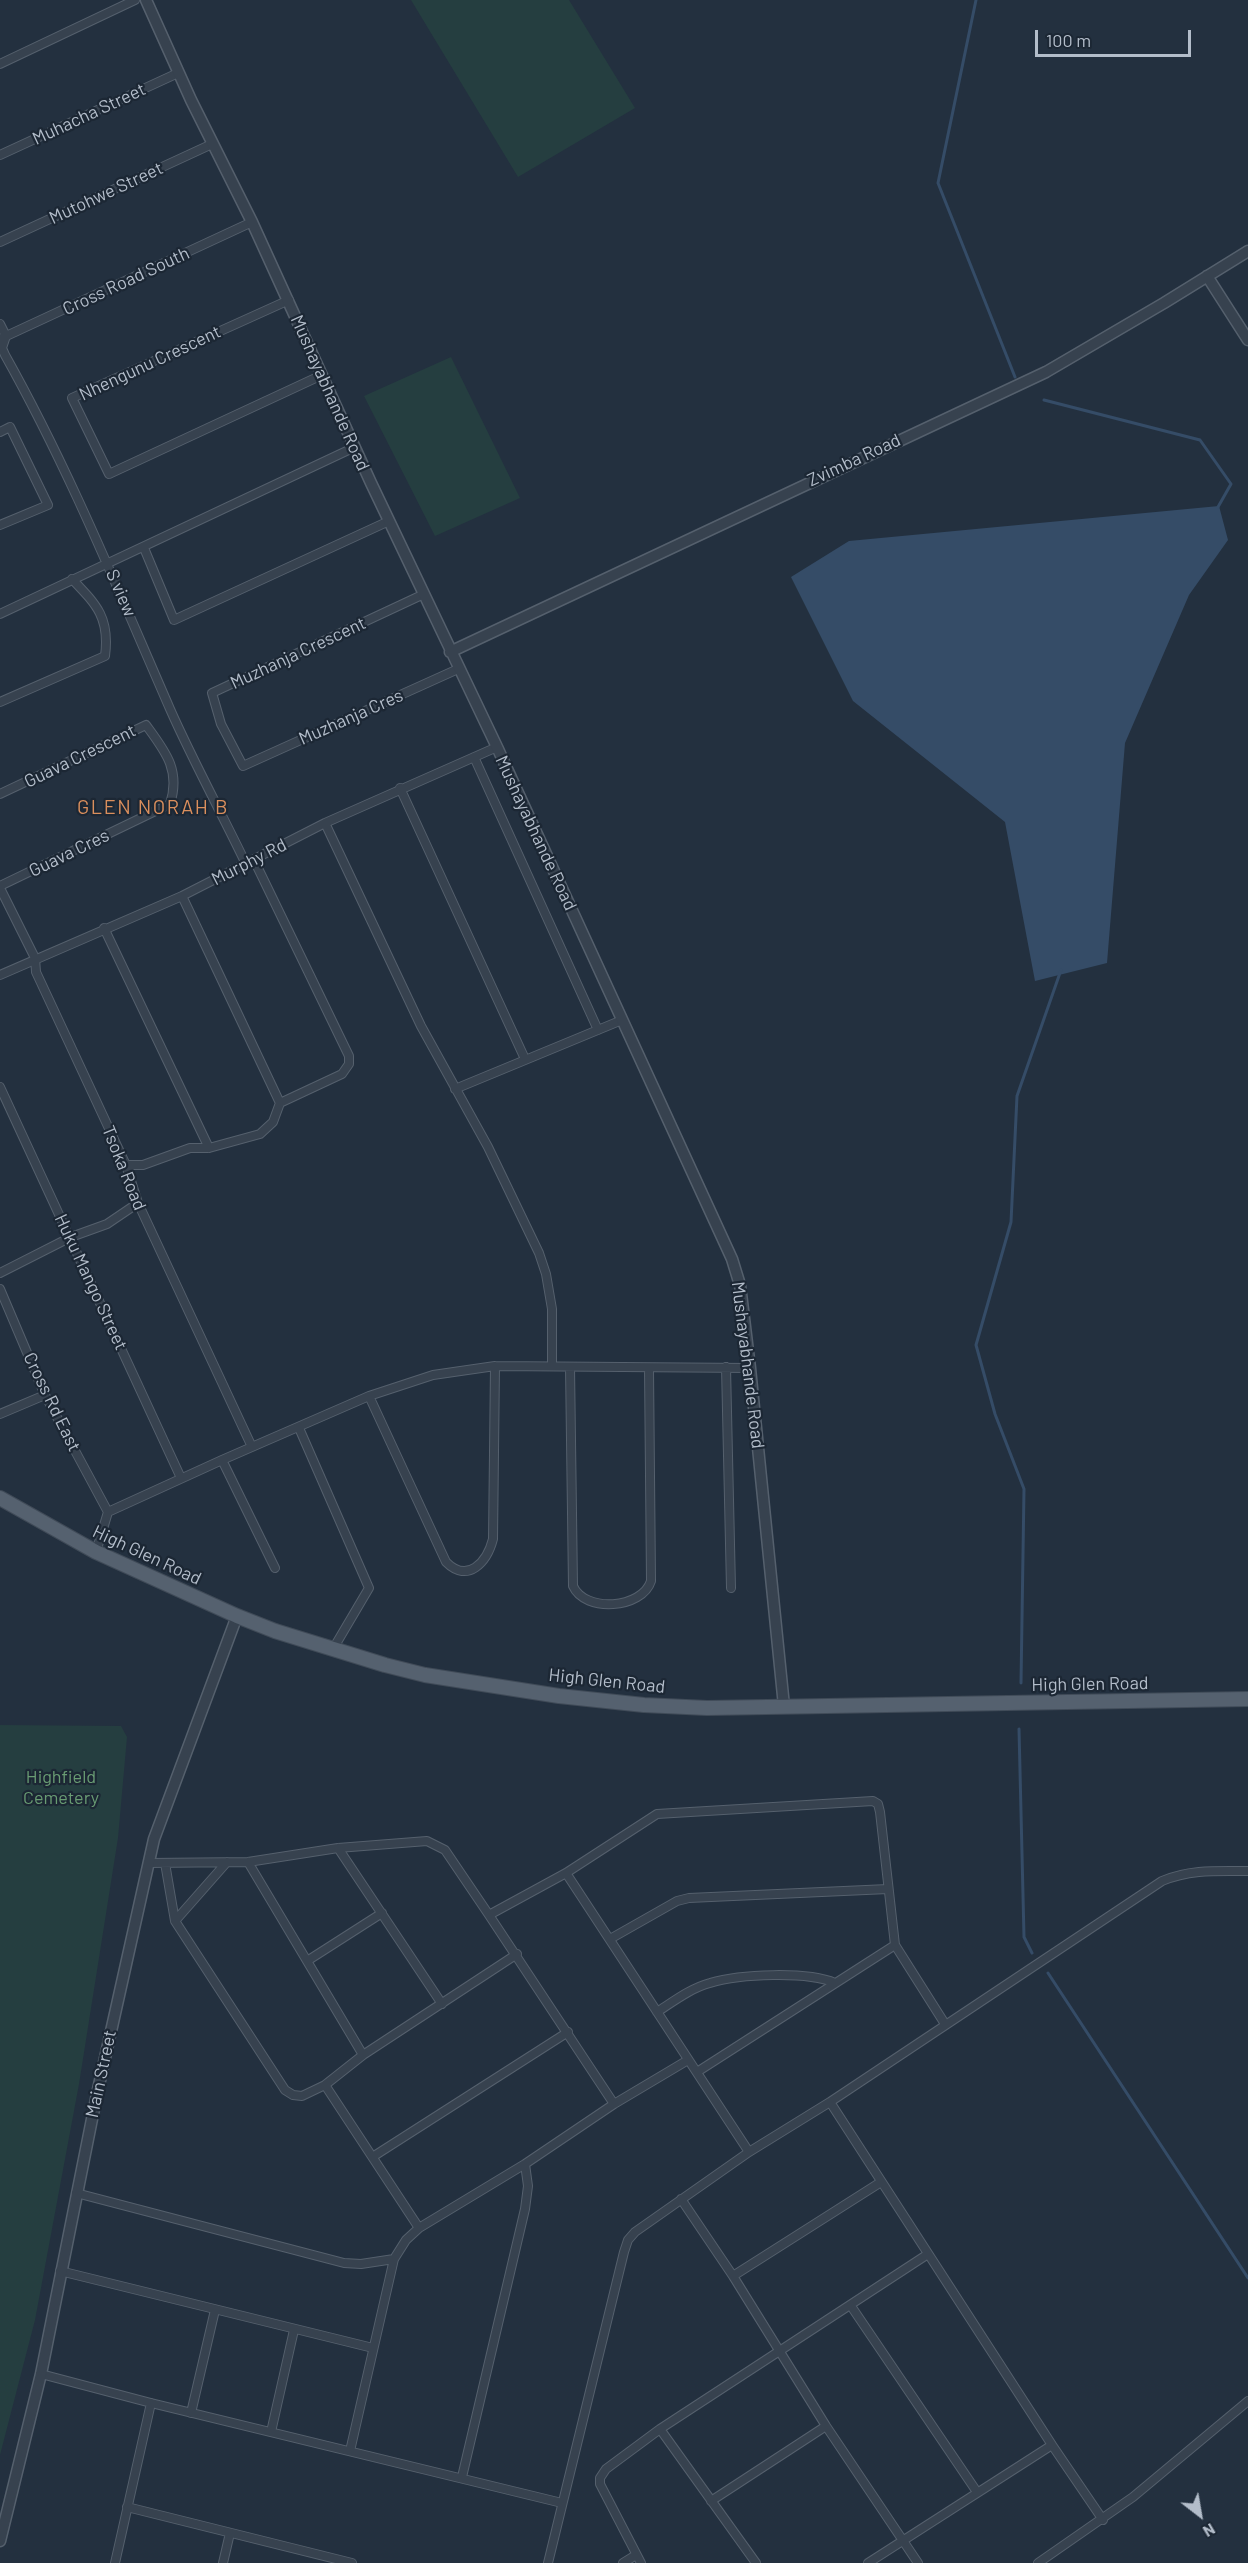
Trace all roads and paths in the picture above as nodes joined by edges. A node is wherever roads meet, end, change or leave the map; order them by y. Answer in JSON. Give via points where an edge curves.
{"nodes":[{"id":1,"x":135,"y":0,"type":"edge"},
{"id":2,"x":146,"y":0,"type":"edge"},
{"id":3,"x":0,"y":64,"type":"edge"},
{"id":4,"x":178,"y":72,"type":"junction"},
{"id":5,"x":212,"y":144,"type":"junction"},
{"id":6,"x":0,"y":155,"type":"edge"},
{"id":7,"x":252,"y":222,"type":"junction"},
{"id":8,"x":0,"y":242,"type":"edge"},
{"id":9,"x":1248,"y":251,"type":"edge"},
{"id":10,"x":1207,"y":276,"type":"junction"},
{"id":11,"x":289,"y":300,"type":"junction"},
{"id":12,"x":0,"y":324,"type":"edge"},
{"id":13,"x":3,"y":338,"type":"edge"},
{"id":14,"x":1248,"y":340,"type":"edge"},
{"id":15,"x":322,"y":375,"type":"junction"},
{"id":16,"x":0,"y":432,"type":"edge"},
{"id":17,"x":355,"y":447,"type":"junction"},
{"id":18,"x":389,"y":521,"type":"junction"},
{"id":19,"x":0,"y":525,"type":"edge"},
{"id":20,"x":144,"y":548,"type":"junction"},
{"id":21,"x":107,"y":563,"type":"junction"},
{"id":22,"x":72,"y":579,"type":"junction"},
{"id":23,"x":424,"y":594,"type":"junction"},
{"id":24,"x":0,"y":614,"type":"edge"},
{"id":25,"x":450,"y":652,"type":"junction"},
{"id":26,"x":458,"y":669,"type":"junction"},
{"id":27,"x":0,"y":702,"type":"edge"},
{"id":28,"x":497,"y":747,"type":"junction"},
{"id":29,"x":474,"y":757,"type":"junction"},
{"id":30,"x":243,"y":766,"type":"joint"},
{"id":31,"x":400,"y":788,"type":"junction"},
{"id":32,"x":0,"y":794,"type":"edge"},
{"id":33,"x":170,"y":804,"type":"joint"},
{"id":34,"x":325,"y":823,"type":"junction"},
{"id":35,"x":250,"y":862,"type":"junction"},
{"id":36,"x":0,"y":887,"type":"edge"},
{"id":37,"x":182,"y":896,"type":"junction"},
{"id":38,"x":104,"y":928,"type":"junction"},
{"id":39,"x":35,"y":958,"type":"junction"},
{"id":40,"x":0,"y":975,"type":"edge"},
{"id":41,"x":622,"y":1020,"type":"junction"},
{"id":42,"x":598,"y":1029,"type":"junction"},
{"id":43,"x":525,"y":1059,"type":"junction"},
{"id":44,"x":0,"y":1087,"type":"edge"},
{"id":45,"x":456,"y":1089,"type":"junction"},
{"id":46,"x":280,"y":1103,"type":"junction"},
{"id":47,"x":209,"y":1148,"type":"junction"},
{"id":48,"x":126,"y":1166,"type":"junction"},
{"id":49,"x":138,"y":1203,"type":"junction"},
{"id":50,"x":71,"y":1237,"type":"junction"},
{"id":51,"x":0,"y":1273,"type":"edge"},
{"id":52,"x":0,"y":1289,"type":"edge"},
{"id":53,"x":495,"y":1366,"type":"junction"},
{"id":54,"x":552,"y":1366,"type":"junction"},
{"id":55,"x":570,"y":1367,"type":"junction"},
{"id":56,"x":726,"y":1367,"type":"junction"},
{"id":57,"x":750,"y":1368,"type":"junction"},
{"id":58,"x":649,"y":1369,"type":"junction"},
{"id":59,"x":45,"y":1395,"type":"junction"},
{"id":60,"x":369,"y":1396,"type":"junction"},
{"id":61,"x":0,"y":1414,"type":"edge"},
{"id":62,"x":299,"y":1428,"type":"junction"},
{"id":63,"x":252,"y":1447,"type":"junction"},
{"id":64,"x":222,"y":1460,"type":"junction"},
{"id":65,"x":181,"y":1478,"type":"junction"},
{"id":66,"x":0,"y":1498,"type":"edge"},
{"id":67,"x":108,"y":1512,"type":"junction"},
{"id":68,"x":96,"y":1552,"type":"junction"},
{"id":69,"x":275,"y":1568,"type":"dead end"},
{"id":70,"x":731,"y":1588,"type":"dead end"},
{"id":71,"x":237,"y":1616,"type":"junction"},
{"id":72,"x":333,"y":1649,"type":"junction"},
{"id":73,"x":1248,"y":1700,"type":"edge"},
{"id":74,"x":784,"y":1706,"type":"junction"},
{"id":75,"x":338,"y":1848,"type":"junction"},
{"id":76,"x":227,"y":1862,"type":"junction"},
{"id":77,"x":248,"y":1862,"type":"junction"},
{"id":78,"x":149,"y":1863,"type":"junction"},
{"id":79,"x":165,"y":1863,"type":"junction"},
{"id":80,"x":1248,"y":1871,"type":"edge"},
{"id":81,"x":566,"y":1873,"type":"junction"},
{"id":82,"x":888,"y":1889,"type":"junction"},
{"id":83,"x":382,"y":1913,"type":"junction"},
{"id":84,"x":489,"y":1915,"type":"junction"},
{"id":85,"x":174,"y":1921,"type":"junction"},
{"id":86,"x":610,"y":1939,"type":"junction"},
{"id":87,"x":895,"y":1945,"type":"junction"},
{"id":88,"x":517,"y":1954,"type":"junction"},
{"id":89,"x":308,"y":1961,"type":"junction"},
{"id":90,"x":835,"y":1983,"type":"junction"},
{"id":91,"x":442,"y":2004,"type":"junction"},
{"id":92,"x":657,"y":2012,"type":"junction"},
{"id":93,"x":945,"y":2024,"type":"junction"},
{"id":94,"x":568,"y":2032,"type":"junction"},
{"id":95,"x":363,"y":2055,"type":"junction"},
{"id":96,"x":688,"y":2060,"type":"junction"},
{"id":97,"x":697,"y":2072,"type":"junction"},
{"id":98,"x":326,"y":2085,"type":"junction"},
{"id":99,"x":830,"y":2102,"type":"junction"},
{"id":100,"x":614,"y":2104,"type":"junction"},
{"id":101,"x":749,"y":2152,"type":"junction"},
{"id":102,"x":374,"y":2156,"type":"junction"},
{"id":103,"x":525,"y":2164,"type":"junction"},
{"id":104,"x":881,"y":2182,"type":"junction"},
{"id":105,"x":76,"y":2193,"type":"junction"},
{"id":106,"x":681,"y":2199,"type":"junction"},
{"id":107,"x":419,"y":2228,"type":"junction"},
{"id":108,"x":928,"y":2254,"type":"junction"},
{"id":109,"x":394,"y":2259,"type":"junction"},
{"id":110,"x":60,"y":2271,"type":"junction"},
{"id":111,"x":733,"y":2276,"type":"junction"},
{"id":112,"x":851,"y":2306,"type":"junction"},
{"id":113,"x":215,"y":2310,"type":"junction"},
{"id":114,"x":294,"y":2330,"type":"junction"},
{"id":115,"x":373,"y":2348,"type":"junction"},
{"id":116,"x":781,"y":2351,"type":"junction"},
{"id":117,"x":41,"y":2374,"type":"junction"},
{"id":118,"x":1248,"y":2401,"type":"edge"},
{"id":119,"x":151,"y":2403,"type":"junction"},
{"id":120,"x":190,"y":2413,"type":"junction"},
{"id":121,"x":826,"y":2426,"type":"junction"},
{"id":122,"x":660,"y":2429,"type":"junction"},
{"id":123,"x":271,"y":2432,"type":"junction"},
{"id":124,"x":1052,"y":2445,"type":"junction"},
{"id":125,"x":350,"y":2451,"type":"junction"},
{"id":126,"x":462,"y":2477,"type":"junction"},
{"id":127,"x":977,"y":2492,"type":"junction"},
{"id":128,"x":711,"y":2501,"type":"junction"},
{"id":129,"x":562,"y":2503,"type":"junction"},
{"id":130,"x":126,"y":2507,"type":"junction"},
{"id":131,"x":1103,"y":2520,"type":"junction"},
{"id":132,"x":230,"y":2533,"type":"junction"},
{"id":133,"x":903,"y":2540,"type":"junction"},
{"id":134,"x":0,"y":2541,"type":"edge"},
{"id":135,"x":636,"y":2554,"type":"junction"},
{"id":136,"x":329,"y":2560,"type":"edge"},
{"id":137,"x":115,"y":2563,"type":"edge"},
{"id":138,"x":223,"y":2563,"type":"edge"},
{"id":139,"x":352,"y":2563,"type":"edge"},
{"id":140,"x":548,"y":2563,"type":"edge"},
{"id":141,"x":623,"y":2563,"type":"edge"},
{"id":142,"x":641,"y":2563,"type":"edge"},
{"id":143,"x":756,"y":2563,"type":"edge"},
{"id":144,"x":868,"y":2563,"type":"edge"},
{"id":145,"x":918,"y":2563,"type":"edge"},
{"id":146,"x":1038,"y":2563,"type":"edge"}],
"edges":[{"from":1,"to":3,"type":"street"},
{"from":2,"to":4,"type":"street","name":"Mushayabhande Road"},
{"from":4,"to":5,"type":"street","name":"Mushayabhande Road"},
{"from":4,"to":6,"type":"street","name":"Muhacha Street"},
{"from":5,"to":7,"type":"street","name":"Mushayabhande Road"},
{"from":5,"to":8,"type":"street","name":"Mutohwe Street"},
{"from":7,"to":11,"type":"street","name":"Mushayabhande Road"},
{"from":7,"to":13,"type":"street","name":"Cross Road South"},
{"from":9,"to":10,"type":"street","name":"Zvimba Road"},
{"from":10,"to":14,"type":"street"},
{"from":10,"to":25,"type":"street","name":"Zvimba Road","via":[[1046,372]]},
{"from":11,"to":15,"type":"street","name":"Mushayabhande Road"},
{"from":11,"to":15,"type":"street","name":"Nhengunu Crescent","via":[[72,398],[110,474]]},
{"from":12,"to":13,"type":"street","name":"S view"},
{"from":13,"to":21,"type":"street","name":"S view","via":[[5,355],[35,409]]},
{"from":15,"to":17,"type":"street","name":"Mushayabhande Road"},
{"from":16,"to":19,"type":"street","via":[[10,427],[48,505]]},
{"from":17,"to":18,"type":"street","name":"Mushayabhande Road"},
{"from":17,"to":20,"type":"street"},
{"from":18,"to":20,"type":"street","via":[[174,620]]},
{"from":18,"to":23,"type":"street","name":"Mushayabhande Road"},
{"from":20,"to":21,"type":"street"},
{"from":21,"to":22,"type":"street"},
{"from":21,"to":35,"type":"street","name":"S view","via":[[171,710]]},
{"from":22,"to":24,"type":"street"},
{"from":22,"to":27,"type":"street","via":[[93,600],[101,615],[107,631],[105,656]]},
{"from":23,"to":25,"type":"street","name":"Mushayabhande Road"},
{"from":23,"to":30,"type":"street","name":"Muzhanja Crescent","via":[[212,693],[221,724]]},
{"from":25,"to":26,"type":"street","name":"Mushayabhande Road"},
{"from":26,"to":28,"type":"street","name":"Mushayabhande Road"},
{"from":26,"to":30,"type":"street","name":"Muzhanja Cres"},
{"from":28,"to":29,"type":"street","name":"Murphy Rd"},
{"from":28,"to":41,"type":"street","name":"Mushayabhande Road"},
{"from":29,"to":31,"type":"street","name":"Murphy Rd"},
{"from":29,"to":42,"type":"street"},
{"from":31,"to":34,"type":"street","name":"Murphy Rd"},
{"from":31,"to":43,"type":"street"},
{"from":32,"to":33,"type":"street","name":"Guava Crescent","via":[[146,725],[173,771]]},
{"from":33,"to":36,"type":"street","name":"Guava Cres"},
{"from":34,"to":35,"type":"street","name":"Murphy Rd"},
{"from":34,"to":45,"type":"street"},
{"from":35,"to":37,"type":"street","name":"Murphy Rd"},
{"from":35,"to":46,"type":"street","name":"S view","via":[[349,1056],[342,1074]]},
{"from":36,"to":39,"type":"street","name":"Tsoka Road"},
{"from":37,"to":38,"type":"street","name":"Murphy Rd"},
{"from":37,"to":46,"type":"street"},
{"from":38,"to":39,"type":"street","name":"Murphy Rd"},
{"from":38,"to":47,"type":"street"},
{"from":39,"to":40,"type":"street","name":"Murphy Rd"},
{"from":39,"to":48,"type":"street","name":"Tsoka Road","via":[[36,972]]},
{"from":41,"to":42,"type":"street"},
{"from":41,"to":57,"type":"street","name":"Mushayabhande Road","via":[[732,1259],[740,1285]]},
{"from":42,"to":43,"type":"street"},
{"from":43,"to":45,"type":"street"},
{"from":44,"to":50,"type":"street","name":"Huku Mango Street"},
{"from":45,"to":54,"type":"street","via":[[539,1253],[552,1309]]},
{"from":46,"to":47,"type":"street","via":[[273,1122],[260,1134]]},
{"from":47,"to":48,"type":"street","via":[[190,1148]]},
{"from":48,"to":49,"type":"street","name":"Tsoka Road"},
{"from":49,"to":50,"type":"street","via":[[107,1224]]},
{"from":49,"to":63,"type":"street","name":"Tsoka Road"},
{"from":50,"to":51,"type":"street"},
{"from":50,"to":65,"type":"street","name":"Huku Mango Street"},
{"from":52,"to":59,"type":"street","name":"Cross Rd East"},
{"from":53,"to":54,"type":"street"},
{"from":53,"to":60,"type":"street","via":[[433,1375]]},
{"from":53,"to":60,"type":"street","via":[[493,1539],[482,1562],[471,1570],[461,1572],[446,1562]]},
{"from":54,"to":55,"type":"street"},
{"from":55,"to":58,"type":"street"},
{"from":55,"to":58,"type":"street","via":[[573,1586],[580,1597],[599,1604],[640,1598],[651,1581]]},
{"from":56,"to":57,"type":"street"},
{"from":56,"to":58,"type":"street"},
{"from":56,"to":70,"type":"street"},
{"from":57,"to":74,"type":"street","name":"Mushayabhande Road"},
{"from":59,"to":61,"type":"street"},
{"from":59,"to":67,"type":"street","name":"Cross Rd East"},
{"from":60,"to":62,"type":"street"},
{"from":62,"to":63,"type":"street"},
{"from":62,"to":72,"type":"street","via":[[369,1588]]},
{"from":63,"to":64,"type":"street"},
{"from":64,"to":65,"type":"street"},
{"from":64,"to":69,"type":"street"},
{"from":65,"to":67,"type":"street"},
{"from":66,"to":68,"type":"main road","name":"High Glen Road"},
{"from":67,"to":68,"type":"street"},
{"from":68,"to":71,"type":"main road","name":"High Glen Road"},
{"from":71,"to":72,"type":"main road","name":"High Glen Road"},
{"from":71,"to":78,"type":"street","name":"Main Street","via":[[154,1839]]},
{"from":72,"to":74,"type":"main road","name":"High Glen Road","via":[[425,1675],[559,1696],[644,1705]]},
{"from":73,"to":74,"type":"main road","name":"High Glen Road"},
{"from":75,"to":77,"type":"street"},
{"from":75,"to":83,"type":"street"},
{"from":75,"to":84,"type":"street","via":[[427,1841],[446,1850]]},
{"from":76,"to":77,"type":"street"},
{"from":76,"to":79,"type":"street"},
{"from":76,"to":85,"type":"street"},
{"from":77,"to":89,"type":"street"},
{"from":78,"to":79,"type":"street"},
{"from":78,"to":105,"type":"street","name":"Main Street"},
{"from":79,"to":85,"type":"street"},
{"from":80,"to":93,"type":"street","via":[[1199,1871],[1162,1881]]},
{"from":81,"to":82,"type":"street","via":[[657,1814],[873,1801],[880,1808]]},
{"from":81,"to":84,"type":"street"},
{"from":81,"to":86,"type":"street"},
{"from":82,"to":86,"type":"street","via":[[689,1898]]},
{"from":82,"to":87,"type":"street"},
{"from":83,"to":89,"type":"street"},
{"from":83,"to":91,"type":"street"},
{"from":84,"to":88,"type":"street"},
{"from":85,"to":98,"type":"street","via":[[285,2090],[302,2096]]},
{"from":86,"to":92,"type":"street"},
{"from":87,"to":90,"type":"street"},
{"from":87,"to":93,"type":"street"},
{"from":88,"to":91,"type":"street"},
{"from":88,"to":94,"type":"street"},
{"from":89,"to":95,"type":"street"},
{"from":90,"to":92,"type":"street","via":[[808,1975],[731,1979],[709,1983]]},
{"from":90,"to":97,"type":"street"},
{"from":91,"to":95,"type":"street"},
{"from":92,"to":96,"type":"street"},
{"from":93,"to":99,"type":"street"},
{"from":94,"to":100,"type":"street"},
{"from":94,"to":102,"type":"street"},
{"from":95,"to":98,"type":"street"},
{"from":96,"to":97,"type":"street"},
{"from":96,"to":100,"type":"street"},
{"from":97,"to":101,"type":"street"},
{"from":98,"to":102,"type":"street"},
{"from":99,"to":101,"type":"street"},
{"from":99,"to":104,"type":"street"},
{"from":100,"to":103,"type":"street"},
{"from":101,"to":106,"type":"street"},
{"from":102,"to":107,"type":"street"},
{"from":103,"to":107,"type":"street"},
{"from":103,"to":126,"type":"street","via":[[525,2209]]},
{"from":104,"to":108,"type":"street"},
{"from":104,"to":111,"type":"street"},
{"from":105,"to":109,"type":"street","via":[[344,2263]]},
{"from":105,"to":110,"type":"street","name":"Main Street"},
{"from":106,"to":111,"type":"street"},
{"from":106,"to":129,"type":"street","via":[[628,2240]]},
{"from":107,"to":109,"type":"street"},
{"from":108,"to":112,"type":"street"},
{"from":108,"to":124,"type":"street"},
{"from":109,"to":115,"type":"street"},
{"from":110,"to":113,"type":"street"},
{"from":110,"to":117,"type":"street","name":"Main Street"},
{"from":111,"to":116,"type":"street"},
{"from":112,"to":116,"type":"street"},
{"from":112,"to":127,"type":"street"},
{"from":113,"to":114,"type":"street"},
{"from":113,"to":120,"type":"street"},
{"from":114,"to":115,"type":"street"},
{"from":114,"to":123,"type":"street"},
{"from":115,"to":125,"type":"street"},
{"from":116,"to":121,"type":"street"},
{"from":116,"to":122,"type":"street"},
{"from":117,"to":119,"type":"street"},
{"from":117,"to":134,"type":"street","name":"Main Street"},
{"from":118,"to":131,"type":"street"},
{"from":119,"to":120,"type":"street"},
{"from":119,"to":130,"type":"street"},
{"from":120,"to":123,"type":"street"},
{"from":121,"to":128,"type":"street"},
{"from":121,"to":133,"type":"street"},
{"from":122,"to":128,"type":"street"},
{"from":122,"to":135,"type":"street","via":[[606,2469],[600,2478]]},
{"from":123,"to":125,"type":"street"},
{"from":124,"to":127,"type":"street"},
{"from":124,"to":131,"type":"street"},
{"from":125,"to":126,"type":"street"},
{"from":126,"to":129,"type":"street"},
{"from":127,"to":133,"type":"street"},
{"from":128,"to":143,"type":"street"},
{"from":129,"to":140,"type":"street"},
{"from":130,"to":132,"type":"street"},
{"from":130,"to":137,"type":"street"},
{"from":131,"to":146,"type":"street"},
{"from":132,"to":136,"type":"street"},
{"from":132,"to":138,"type":"street"},
{"from":133,"to":144,"type":"street"},
{"from":133,"to":145,"type":"street"},
{"from":135,"to":141,"type":"street"},
{"from":135,"to":142,"type":"street"},
{"from":136,"to":139,"type":"street"}]}
